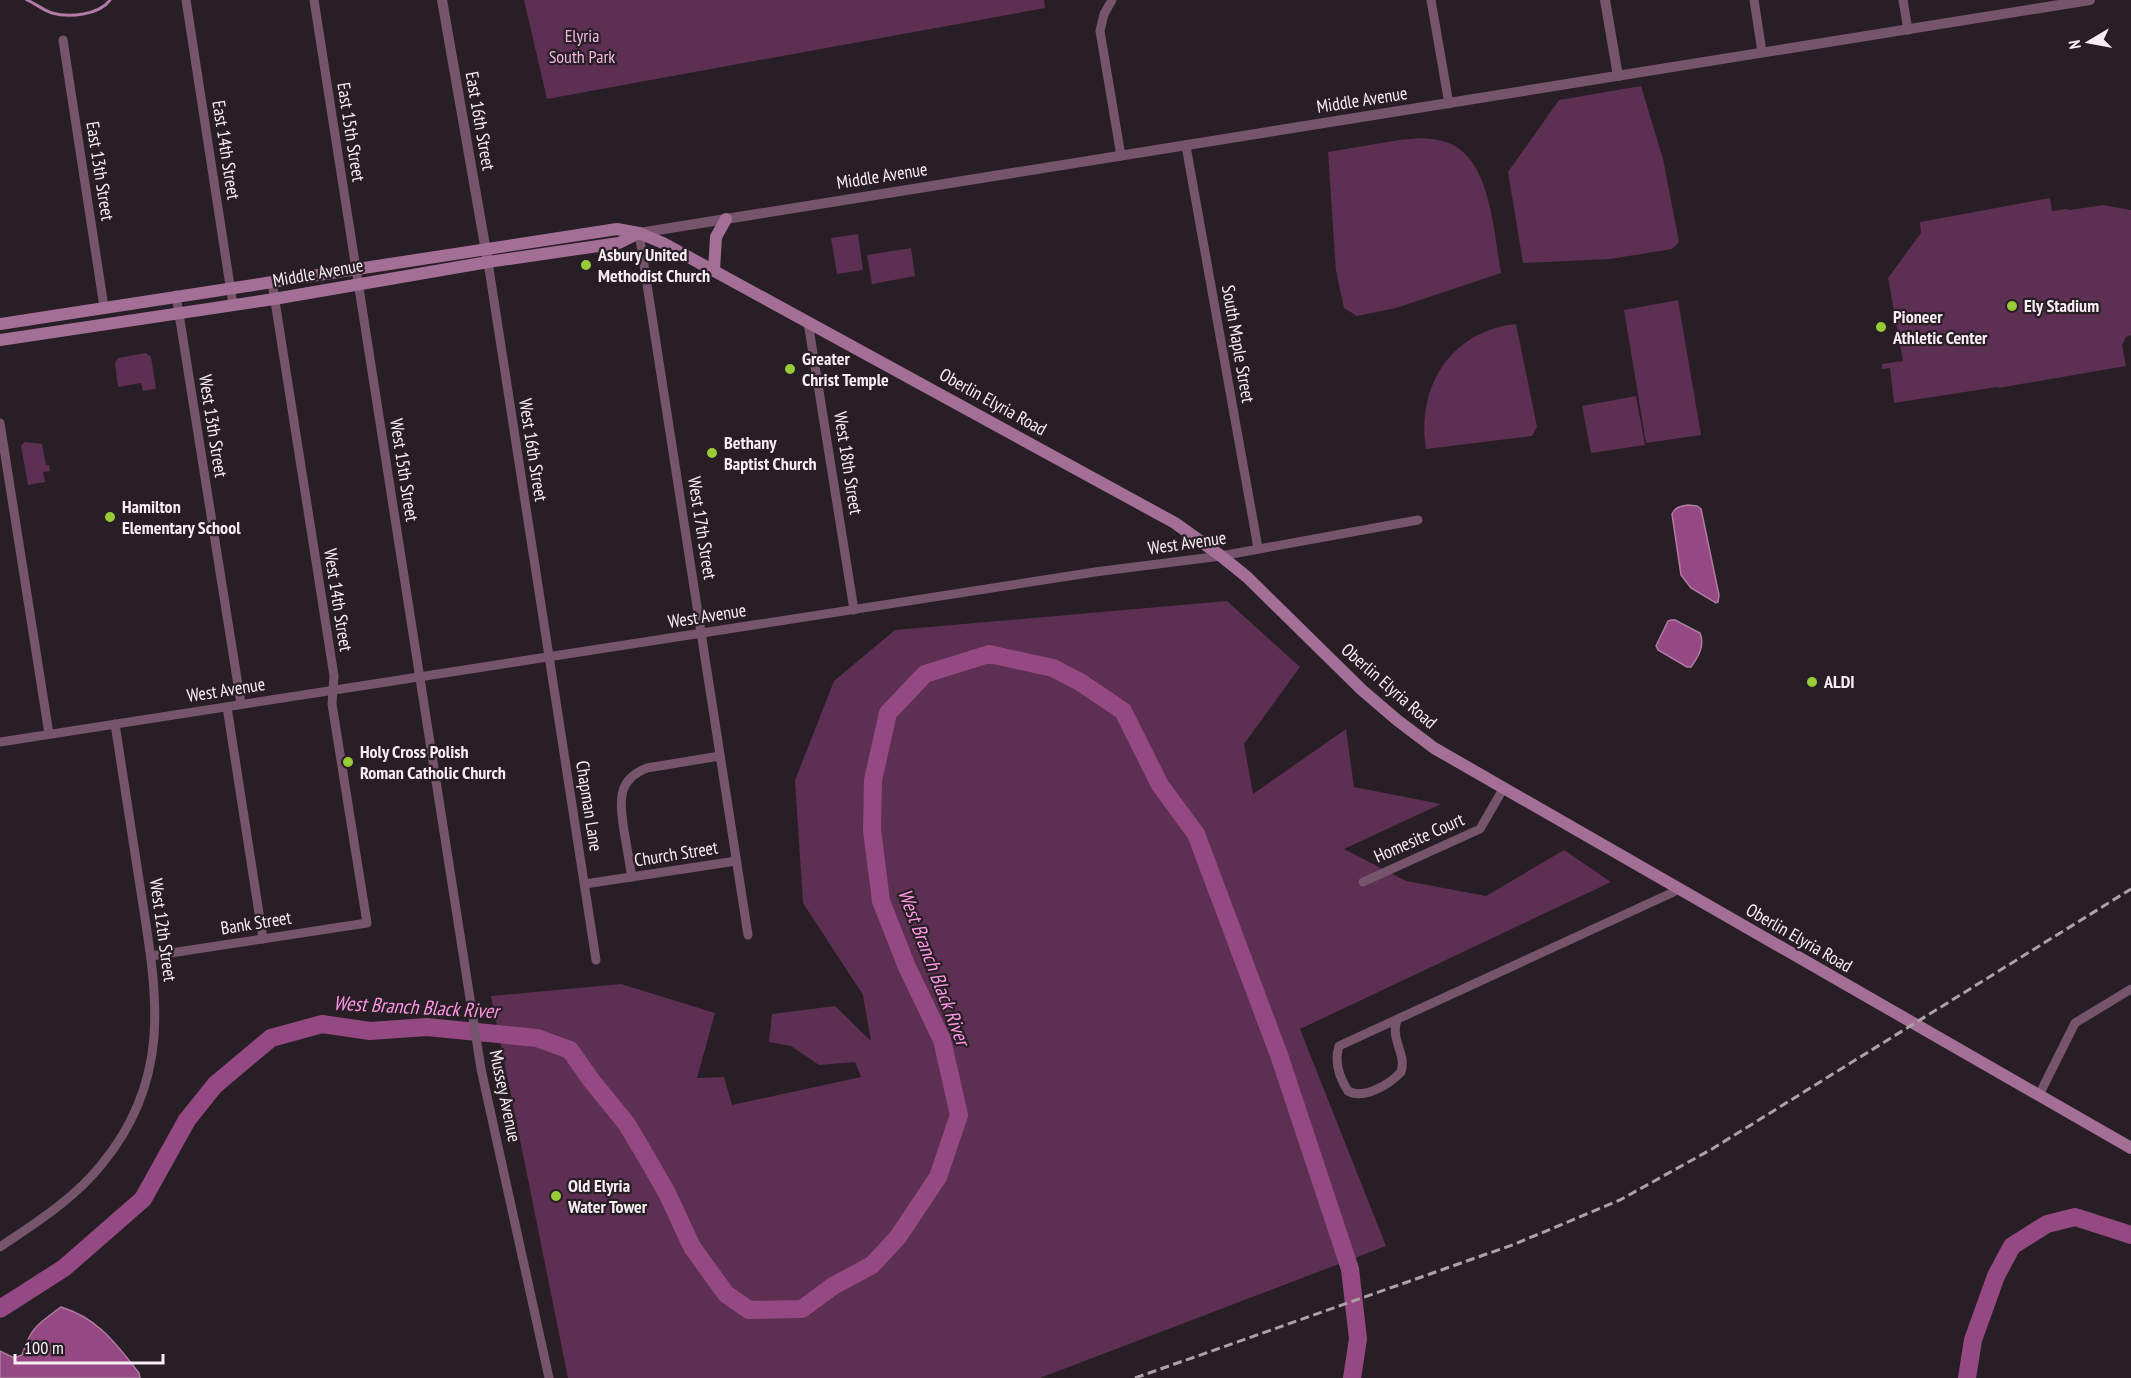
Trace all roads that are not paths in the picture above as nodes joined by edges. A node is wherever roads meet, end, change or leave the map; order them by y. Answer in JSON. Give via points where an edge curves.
{"nodes":[{"id":1,"x":186,"y":0,"type":"edge"},
{"id":2,"x":314,"y":0,"type":"edge"},
{"id":3,"x":442,"y":0,"type":"edge"},
{"id":4,"x":1112,"y":0,"type":"edge"},
{"id":5,"x":1431,"y":0,"type":"edge"},
{"id":6,"x":1605,"y":0,"type":"edge"},
{"id":7,"x":1754,"y":0,"type":"edge"},
{"id":8,"x":1903,"y":0,"type":"edge"},
{"id":9,"x":2090,"y":0,"type":"edge"},
{"id":10,"x":2044,"y":4,"type":"edge"},
{"id":11,"x":1908,"y":30,"type":"junction"},
{"id":12,"x":63,"y":40,"type":"dead end"},
{"id":13,"x":1762,"y":52,"type":"junction"},
{"id":14,"x":1618,"y":76,"type":"junction"},
{"id":15,"x":1449,"y":104,"type":"junction"},
{"id":16,"x":1186,"y":146,"type":"junction"},
{"id":17,"x":1121,"y":156,"type":"junction"},
{"id":18,"x":726,"y":219,"type":"junction"},
{"id":19,"x":639,"y":232,"type":"junction"},
{"id":20,"x":486,"y":249,"type":"junction"},
{"id":21,"x":488,"y":262,"type":"junction"},
{"id":22,"x":356,"y":269,"type":"junction"},
{"id":23,"x":714,"y":270,"type":"junction"},
{"id":24,"x":272,"y":282,"type":"junction"},
{"id":25,"x":358,"y":285,"type":"junction"},
{"id":26,"x":231,"y":289,"type":"junction"},
{"id":27,"x":176,"y":295,"type":"junction"},
{"id":28,"x":274,"y":299,"type":"junction"},
{"id":29,"x":233,"y":305,"type":"junction"},
{"id":30,"x":104,"y":307,"type":"junction"},
{"id":31,"x":179,"y":313,"type":"junction"},
{"id":32,"x":808,"y":322,"type":"junction"},
{"id":33,"x":0,"y":324,"type":"edge"},
{"id":34,"x":0,"y":340,"type":"edge"},
{"id":35,"x":0,"y":423,"type":"edge"},
{"id":36,"x":1418,"y":520,"type":"dead end"},
{"id":37,"x":1258,"y":548,"type":"junction"},
{"id":38,"x":1221,"y":556,"type":"junction"},
{"id":39,"x":854,"y":610,"type":"junction"},
{"id":40,"x":702,"y":633,"type":"junction"},
{"id":41,"x":548,"y":657,"type":"junction"},
{"id":42,"x":419,"y":677,"type":"junction"},
{"id":43,"x":334,"y":690,"type":"junction"},
{"id":44,"x":241,"y":704,"type":"junction"},
{"id":45,"x":227,"y":707,"type":"junction"},
{"id":46,"x":115,"y":724,"type":"junction"},
{"id":47,"x":50,"y":734,"type":"junction"},
{"id":48,"x":0,"y":742,"type":"edge"},
{"id":49,"x":720,"y":756,"type":"junction"},
{"id":50,"x":1503,"y":789,"type":"junction"},
{"id":51,"x":736,"y":861,"type":"junction"},
{"id":52,"x":632,"y":877,"type":"junction"},
{"id":53,"x":1363,"y":882,"type":"dead end"},
{"id":54,"x":585,"y":884,"type":"junction"},
{"id":55,"x":1678,"y":890,"type":"junction"},
{"id":56,"x":367,"y":923,"type":"joint"},
{"id":57,"x":748,"y":935,"type":"dead end"},
{"id":58,"x":262,"y":939,"type":"junction"},
{"id":59,"x":151,"y":956,"type":"junction"},
{"id":60,"x":596,"y":960,"type":"dead end"},
{"id":61,"x":2131,"y":988,"type":"edge"},
{"id":62,"x":1397,"y":1020,"type":"junction"},
{"id":63,"x":1339,"y":1046,"type":"junction"},
{"id":64,"x":1329,"y":1051,"type":"dead end"},
{"id":65,"x":2039,"y":1095,"type":"junction"},
{"id":66,"x":2131,"y":1148,"type":"edge"},
{"id":67,"x":0,"y":1247,"type":"edge"},
{"id":68,"x":549,"y":1378,"type":"edge"}],
"edges":[{"from":1,"to":26,"type":"street","name":"East 14th Street"},
{"from":2,"to":22,"type":"street","name":"East 15th Street"},
{"from":3,"to":20,"type":"street","name":"East 16th Street"},
{"from":4,"to":17,"type":"street","via":[[1100,31]]},
{"from":5,"to":15,"type":"street"},
{"from":6,"to":14,"type":"street"},
{"from":7,"to":13,"type":"street"},
{"from":8,"to":11,"type":"street"},
{"from":9,"to":10,"type":"street","name":"Middle Avenue"},
{"from":10,"to":11,"type":"street","name":"Middle Avenue"},
{"from":11,"to":13,"type":"street","name":"Middle Avenue"},
{"from":12,"to":30,"type":"street","name":"East 13th Street"},
{"from":13,"to":14,"type":"street","name":"Middle Avenue"},
{"from":14,"to":15,"type":"street","name":"Middle Avenue"},
{"from":15,"to":16,"type":"street","name":"Middle Avenue"},
{"from":16,"to":17,"type":"street","name":"Middle Avenue"},
{"from":16,"to":37,"type":"street","name":"South Maple Street"},
{"from":17,"to":18,"type":"street","name":"Middle Avenue"},
{"from":18,"to":19,"type":"street","name":"Middle Avenue"},
{"from":18,"to":23,"type":"main road","via":[[716,237]]},
{"from":19,"to":20,"type":"main road","name":"Middle Avenue","via":[[617,229]]},
{"from":19,"to":21,"type":"main road","name":"Middle Avenue","via":[[619,243]]},
{"from":19,"to":23,"type":"main road","name":"Oberlin Elyria Road"},
{"from":19,"to":40,"type":"street","name":"West 17th Street"},
{"from":20,"to":21,"type":"street","name":"West 16th Street"},
{"from":20,"to":22,"type":"main road","name":"Middle Avenue"},
{"from":21,"to":25,"type":"main road","name":"Middle Avenue"},
{"from":21,"to":41,"type":"street","name":"West 16th Street"},
{"from":22,"to":24,"type":"main road","name":"Middle Avenue"},
{"from":22,"to":25,"type":"street","name":"West 15th Street"},
{"from":23,"to":32,"type":"main road","name":"Oberlin Elyria Road"},
{"from":24,"to":26,"type":"main road","name":"Middle Avenue"},
{"from":24,"to":28,"type":"street","name":"West 14th Street"},
{"from":25,"to":28,"type":"main road","name":"Middle Avenue"},
{"from":25,"to":42,"type":"street","name":"West 15th Street"},
{"from":26,"to":27,"type":"main road","name":"Middle Avenue"},
{"from":26,"to":29,"type":"street","name":"East 14th Street"},
{"from":27,"to":30,"type":"main road","name":"Middle Avenue"},
{"from":27,"to":31,"type":"street","name":"West 13th Street"},
{"from":28,"to":29,"type":"main road","name":"Middle Avenue"},
{"from":28,"to":43,"type":"street","name":"West 14th Street"},
{"from":29,"to":31,"type":"main road","name":"Middle Avenue"},
{"from":30,"to":33,"type":"main road","name":"Middle Avenue"},
{"from":31,"to":34,"type":"main road","name":"Middle Avenue"},
{"from":31,"to":44,"type":"street","name":"West 13th Street"},
{"from":32,"to":38,"type":"main road","name":"Oberlin Elyria Road","via":[[1175,523]]},
{"from":32,"to":39,"type":"street","name":"West 18th Street"},
{"from":35,"to":47,"type":"street"},
{"from":36,"to":37,"type":"street","name":"West Avenue"},
{"from":37,"to":38,"type":"street","name":"West Avenue"},
{"from":38,"to":39,"type":"street","name":"West Avenue"},
{"from":38,"to":50,"type":"main road","name":"Oberlin Elyria Road","via":[[1397,720],[1434,748]]},
{"from":39,"to":40,"type":"street","name":"West Avenue"},
{"from":40,"to":41,"type":"street","name":"West Avenue"},
{"from":40,"to":49,"type":"street","name":"West 17th Street"},
{"from":41,"to":42,"type":"street","name":"West Avenue"},
{"from":41,"to":54,"type":"street","name":"Chapman Lane"},
{"from":42,"to":43,"type":"street","name":"West Avenue"},
{"from":42,"to":68,"type":"street","name":"Mussey Avenue","via":[[479,1055]]},
{"from":43,"to":44,"type":"street","name":"West Avenue"},
{"from":43,"to":56,"type":"street","name":"West 14th Street","via":[[332,704]]},
{"from":44,"to":45,"type":"street","name":"West Avenue"},
{"from":45,"to":46,"type":"street","name":"West Avenue"},
{"from":45,"to":58,"type":"street"},
{"from":46,"to":47,"type":"street","name":"West Avenue"},
{"from":46,"to":59,"type":"street","name":"West 12th Street"},
{"from":47,"to":48,"type":"street","name":"West Avenue"},
{"from":49,"to":51,"type":"street","name":"West 17th Street"},
{"from":49,"to":52,"type":"street","via":[[647,768],[627,782],[621,806]]},
{"from":50,"to":53,"type":"street","name":"Homesite Court","via":[[1480,829]]},
{"from":50,"to":55,"type":"main road","name":"Oberlin Elyria Road"},
{"from":51,"to":52,"type":"street","name":"Church Street"},
{"from":51,"to":57,"type":"street","name":"West 17th Street"},
{"from":52,"to":54,"type":"street","name":"Church Street"},
{"from":54,"to":60,"type":"street","name":"Chapman Lane"},
{"from":55,"to":62,"type":"street"},
{"from":55,"to":65,"type":"main road","name":"Oberlin Elyria Road"},
{"from":56,"to":58,"type":"street","name":"Bank Street"},
{"from":58,"to":59,"type":"street","name":"Bank Street"},
{"from":59,"to":67,"type":"street","name":"West 12th Street","via":[[156,1008],[152,1052],[141,1095],[121,1137],[73,1196]]},
{"from":61,"to":65,"type":"street","via":[[2075,1023]]},
{"from":62,"to":63,"type":"street"},
{"from":62,"to":63,"type":"street","via":[[1394,1029],[1403,1067],[1380,1087],[1361,1094],[1348,1091],[1337,1066]]},
{"from":63,"to":64,"type":"street"},
{"from":65,"to":66,"type":"main road","name":"Oberlin Elyria Road"}]}
